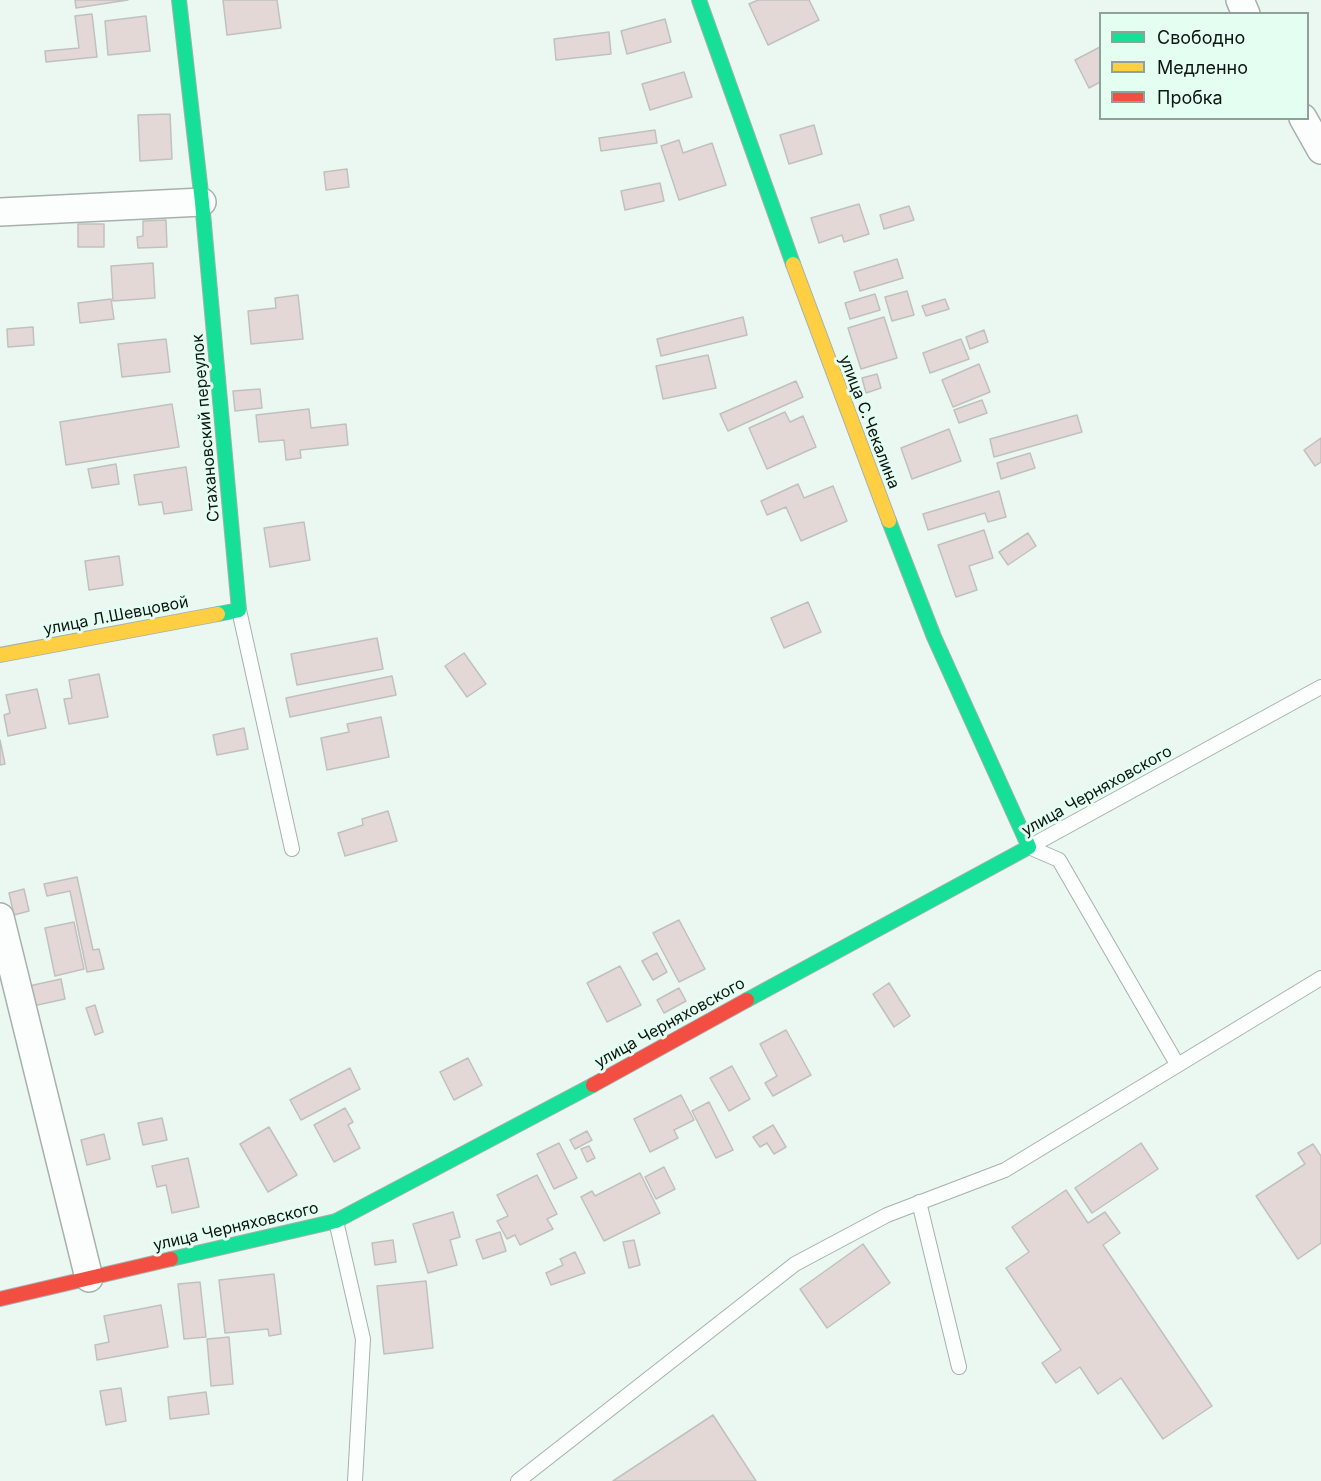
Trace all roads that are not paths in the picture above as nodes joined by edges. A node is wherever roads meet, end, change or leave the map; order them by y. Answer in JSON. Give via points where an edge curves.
{"nodes":[{"id":1,"x":179,"y":0,"type":"edge"},
{"id":2,"x":699,"y":0,"type":"edge"},
{"id":3,"x":1304,"y":120,"type":"edge"},
{"id":4,"x":1321,"y":150,"type":"edge"},
{"id":5,"x":202,"y":202,"type":"junction"},
{"id":6,"x":0,"y":213,"type":"edge"},
{"id":7,"x":238,"y":610,"type":"junction"},
{"id":8,"x":0,"y":655,"type":"edge"},
{"id":9,"x":1321,"y":687,"type":"edge"},
{"id":10,"x":1029,"y":847,"type":"junction"},
{"id":11,"x":292,"y":849,"type":"dead end"},
{"id":12,"x":0,"y":917,"type":"edge"},
{"id":13,"x":1321,"y":978,"type":"edge"},
{"id":14,"x":1177,"y":1064,"type":"junction"},
{"id":15,"x":919,"y":1203,"type":"junction"},
{"id":16,"x":336,"y":1221,"type":"junction"},
{"id":17,"x":89,"y":1278,"type":"junction"},
{"id":18,"x":0,"y":1299,"type":"edge"},
{"id":19,"x":959,"y":1367,"type":"dead end"},
{"id":20,"x":355,"y":1481,"type":"edge"},
{"id":21,"x":518,"y":1481,"type":"edge"}],
"edges":[{"from":1,"to":5,"type":"street","name":"Стахановский переулок"},
{"from":2,"to":10,"type":"street","name":"улица С.Чекалина","via":[[929,626]]},
{"from":3,"to":4,"type":"street"},
{"from":5,"to":6,"type":"street"},
{"from":5,"to":7,"type":"street","name":"Стахановский переулок"},
{"from":7,"to":8,"type":"street","name":"улица Л.Шевцовой"},
{"from":7,"to":11,"type":"lane","name":"Стахановский переулок"},
{"from":9,"to":10,"type":"lane","name":"улица Черняховского"},
{"from":10,"to":14,"type":"lane","via":[[1059,860]]},
{"from":10,"to":16,"type":"street","name":"улица Черняховского"},
{"from":12,"to":17,"type":"street"},
{"from":13,"to":14,"type":"lane"},
{"from":14,"to":15,"type":"lane","via":[[1005,1170]]},
{"from":15,"to":19,"type":"lane"},
{"from":15,"to":21,"type":"lane","via":[[886,1215],[795,1264]]},
{"from":16,"to":17,"type":"street","name":"улица Черняховского"},
{"from":16,"to":20,"type":"lane","via":[[363,1339]]},
{"from":17,"to":18,"type":"street","name":"улица Черняховского"}]}
